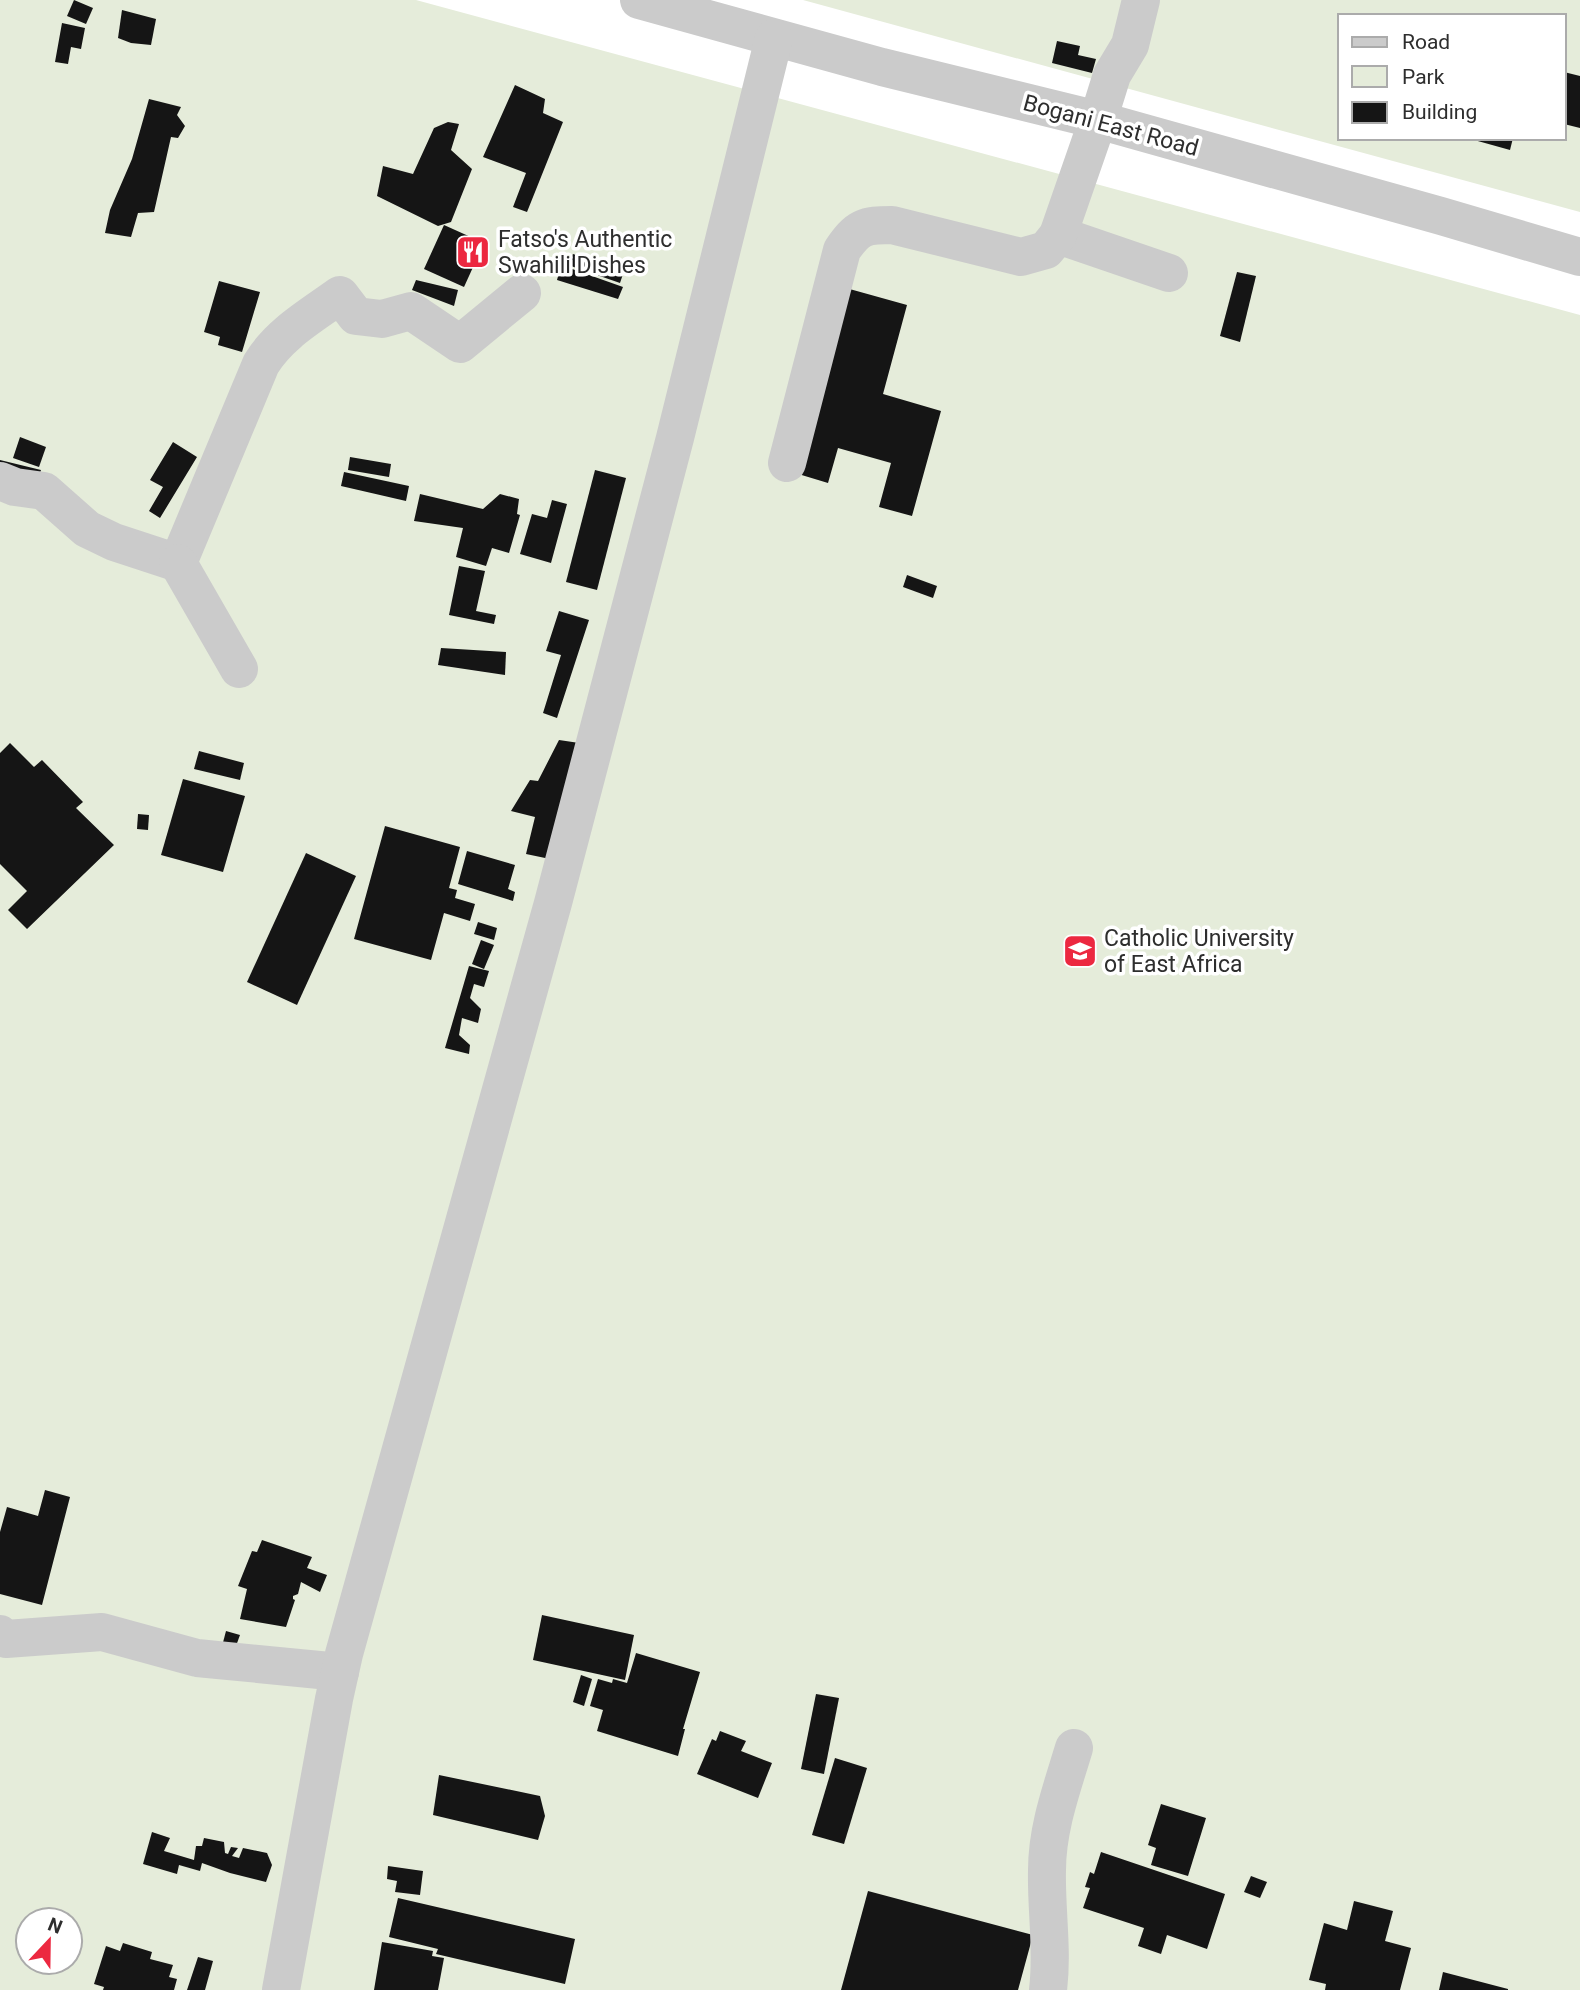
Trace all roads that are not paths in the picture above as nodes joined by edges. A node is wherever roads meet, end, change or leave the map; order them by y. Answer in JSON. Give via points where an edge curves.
{"nodes":[{"id":1,"x":639,"y":0,"type":"edge"},
{"id":2,"x":1141,"y":0,"type":"edge"},
{"id":3,"x":774,"y":38,"type":"junction"},
{"id":4,"x":1098,"y":120,"type":"junction"},
{"id":5,"x":1058,"y":235,"type":"junction"},
{"id":6,"x":1580,"y":257,"type":"edge"},
{"id":7,"x":1169,"y":273,"type":"dead end"},
{"id":8,"x":522,"y":293,"type":"dead end"},
{"id":9,"x":787,"y":463,"type":"dead end"},
{"id":10,"x":0,"y":481,"type":"edge"},
{"id":11,"x":178,"y":563,"type":"junction"},
{"id":12,"x":239,"y":669,"type":"dead end"},
{"id":13,"x":0,"y":1634,"type":"edge"},
{"id":14,"x":340,"y":1672,"type":"junction"},
{"id":15,"x":1074,"y":1748,"type":"dead end"},
{"id":16,"x":281,"y":1990,"type":"edge"},
{"id":17,"x":1048,"y":1990,"type":"edge"}],
"edges":[{"from":1,"to":3,"type":"street","name":"Bogani East Road"},
{"from":2,"to":4,"type":"street","via":[[1130,44],[1112,75]]},
{"from":3,"to":4,"type":"street","name":"Bogani East Road"},
{"from":3,"to":14,"type":"street","via":[[553,903]]},
{"from":4,"to":5,"type":"street"},
{"from":4,"to":6,"type":"street","name":"Bogani East Road"},
{"from":5,"to":7,"type":"street"},
{"from":5,"to":9,"type":"street","via":[[1046,250],[1021,257],[892,225],[870,225],[853,234],[842,250]]},
{"from":8,"to":11,"type":"street","via":[[460,344],[411,311],[382,319],[356,316],[340,295],[283,337],[261,365]]},
{"from":10,"to":11,"type":"street","via":[[44,491],[86,528]]},
{"from":11,"to":12,"type":"street"},
{"from":13,"to":14,"type":"street","via":[[6,1639],[102,1632],[197,1658]]},
{"from":14,"to":16,"type":"street"},
{"from":15,"to":17,"type":"street","via":[[1051,1830]]}]}
